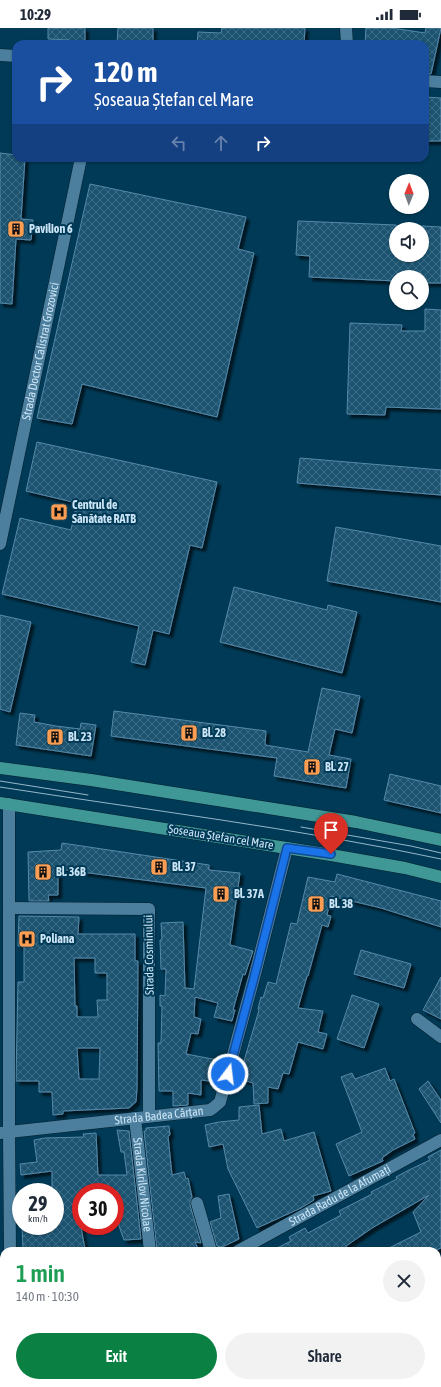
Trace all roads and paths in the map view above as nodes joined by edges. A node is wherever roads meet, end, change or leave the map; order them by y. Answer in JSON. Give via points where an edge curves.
{"nodes":[{"id":1,"x":346,"y":28,"type":"edge"},
{"id":2,"x":347,"y":40,"type":"edge"},
{"id":3,"x":0,"y":55,"type":"edge"},
{"id":4,"x":12,"y":56,"type":"edge"},
{"id":5,"x":429,"y":81,"type":"edge"},
{"id":6,"x":441,"y":82,"type":"edge"},
{"id":7,"x":80,"y":162,"type":"edge"},
{"id":8,"x":0,"y":544,"type":"edge"},
{"id":9,"x":0,"y":768,"type":"edge"},
{"id":10,"x":4,"y":804,"type":"edge"},
{"id":11,"x":441,"y":840,"type":"edge"},
{"id":12,"x":287,"y":848,"type":"junction"},
{"id":13,"x":441,"y":877,"type":"edge"},
{"id":14,"x":8,"y":908,"type":"junction"},
{"id":15,"x":417,"y":1019,"type":"dead end"},
{"id":16,"x":441,"y":1037,"type":"edge"},
{"id":17,"x":149,"y":1116,"type":"junction"},
{"id":18,"x":136,"y":1118,"type":"junction"},
{"id":19,"x":4,"y":1132,"type":"edge"},
{"id":20,"x":441,"y":1140,"type":"edge"},
{"id":21,"x":197,"y":1203,"type":"dead end"},
{"id":22,"x":5,"y":1237,"type":"edge"},
{"id":23,"x":9,"y":1247,"type":"edge"},
{"id":24,"x":150,"y":1247,"type":"edge"},
{"id":25,"x":210,"y":1247,"type":"edge"},
{"id":26,"x":245,"y":1247,"type":"edge"}],
"edges":[{"from":1,"to":2,"type":"street"},
{"from":3,"to":4,"type":"street"},
{"from":5,"to":6,"type":"street"},
{"from":7,"to":8,"type":"street","name":"Strada Doctor Calistrat Grozovici"},
{"from":9,"to":11,"type":"main road","via":[[327,817]]},
{"from":10,"to":12,"type":"main road","name":"Șoseaua Ștefan cel Mare"},
{"from":10,"to":14,"type":"street"},
{"from":12,"to":13,"type":"main road","name":"Șoseaua Ștefan cel Mare","via":[[354,858]]},
{"from":12,"to":17,"type":"street","name":"Strada Badea Cârțan","via":[[220,1102],[210,1110]]},
{"from":14,"to":17,"type":"street","name":"Strada Cosminului","via":[[149,909]]},
{"from":14,"to":19,"type":"street"},
{"from":15,"to":16,"type":"street"},
{"from":17,"to":18,"type":"street","name":"Strada Badea Cârțan"},
{"from":18,"to":19,"type":"street","name":"Strada Badea Cârțan"},
{"from":18,"to":24,"type":"street","name":"Strada Kirilov Nicolae"},
{"from":19,"to":22,"type":"street"},
{"from":20,"to":26,"type":"street","name":"Strada Radu de la Afumați"},
{"from":21,"to":25,"type":"street"},
{"from":22,"to":23,"type":"street"}]}
